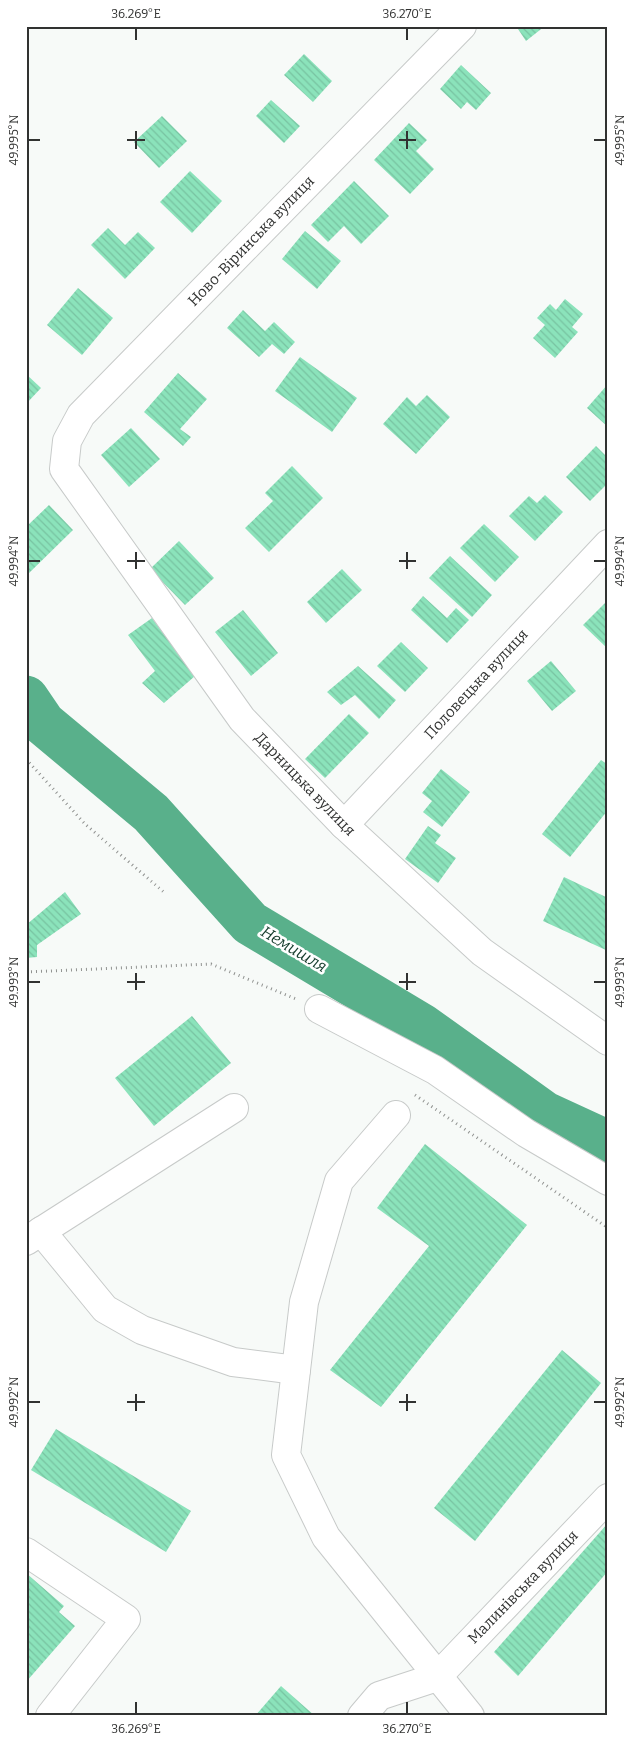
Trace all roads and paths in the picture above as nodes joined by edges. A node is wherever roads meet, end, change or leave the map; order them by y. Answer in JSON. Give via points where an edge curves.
{"nodes":[{"id":1,"x":462,"y":26,"type":"edge"},
{"id":2,"x":64,"y":469,"type":"joint"},
{"id":3,"x":608,"y":544,"type":"edge"},
{"id":4,"x":26,"y":759,"type":"edge"},
{"id":5,"x":344,"y":825,"type":"junction"},
{"id":6,"x":166,"y":894,"type":"dead end"},
{"id":7,"x":26,"y":972,"type":"edge"},
{"id":8,"x":319,"y":1009,"type":"joint"},
{"id":9,"x":608,"y":1041,"type":"edge"},
{"id":10,"x":234,"y":1108,"type":"dead end"},
{"id":11,"x":396,"y":1115,"type":"joint"},
{"id":12,"x":608,"y":1181,"type":"edge"},
{"id":13,"x":608,"y":1228,"type":"edge"},
{"id":14,"x":34,"y":1236,"type":"edge"},
{"id":15,"x":296,"y":1370,"type":"junction"},
{"id":16,"x":608,"y":1498,"type":"edge"},
{"id":17,"x":26,"y":1552,"type":"edge"},
{"id":18,"x":437,"y":1677,"type":"junction"},
{"id":19,"x":50,"y":1716,"type":"edge"},
{"id":20,"x":362,"y":1716,"type":"edge"},
{"id":21,"x":470,"y":1716,"type":"edge"}],
"edges":[{"from":1,"to":2,"type":"street","name":"Ново-Віринська вулиця","via":[[81,415],[67,441]]},
{"from":2,"to":5,"type":"street","name":"Дарницька вулиця","via":[[242,719]]},
{"from":3,"to":5,"type":"street","name":"Половецька вулиця"},
{"from":4,"to":6,"type":"path","via":[[85,824]]},
{"from":5,"to":9,"type":"street","name":"Дарницька вулиця","via":[[482,952]]},
{"from":7,"to":8,"type":"path","via":[[211,964]]},
{"from":8,"to":12,"type":"street","via":[[435,1070],[526,1133]]},
{"from":10,"to":14,"type":"street"},
{"from":11,"to":13,"type":"path","via":[[410,1092]]},
{"from":11,"to":15,"type":"street","via":[[339,1181],[304,1302]]},
{"from":14,"to":15,"type":"street","via":[[105,1309],[142,1330],[233,1362]]},
{"from":15,"to":18,"type":"street","via":[[286,1454],[326,1537]]},
{"from":16,"to":18,"type":"street","name":"Малинівська вулиця"},
{"from":17,"to":19,"type":"street","via":[[126,1619]]},
{"from":18,"to":20,"type":"street","via":[[379,1696]]},
{"from":18,"to":21,"type":"street"}]}
